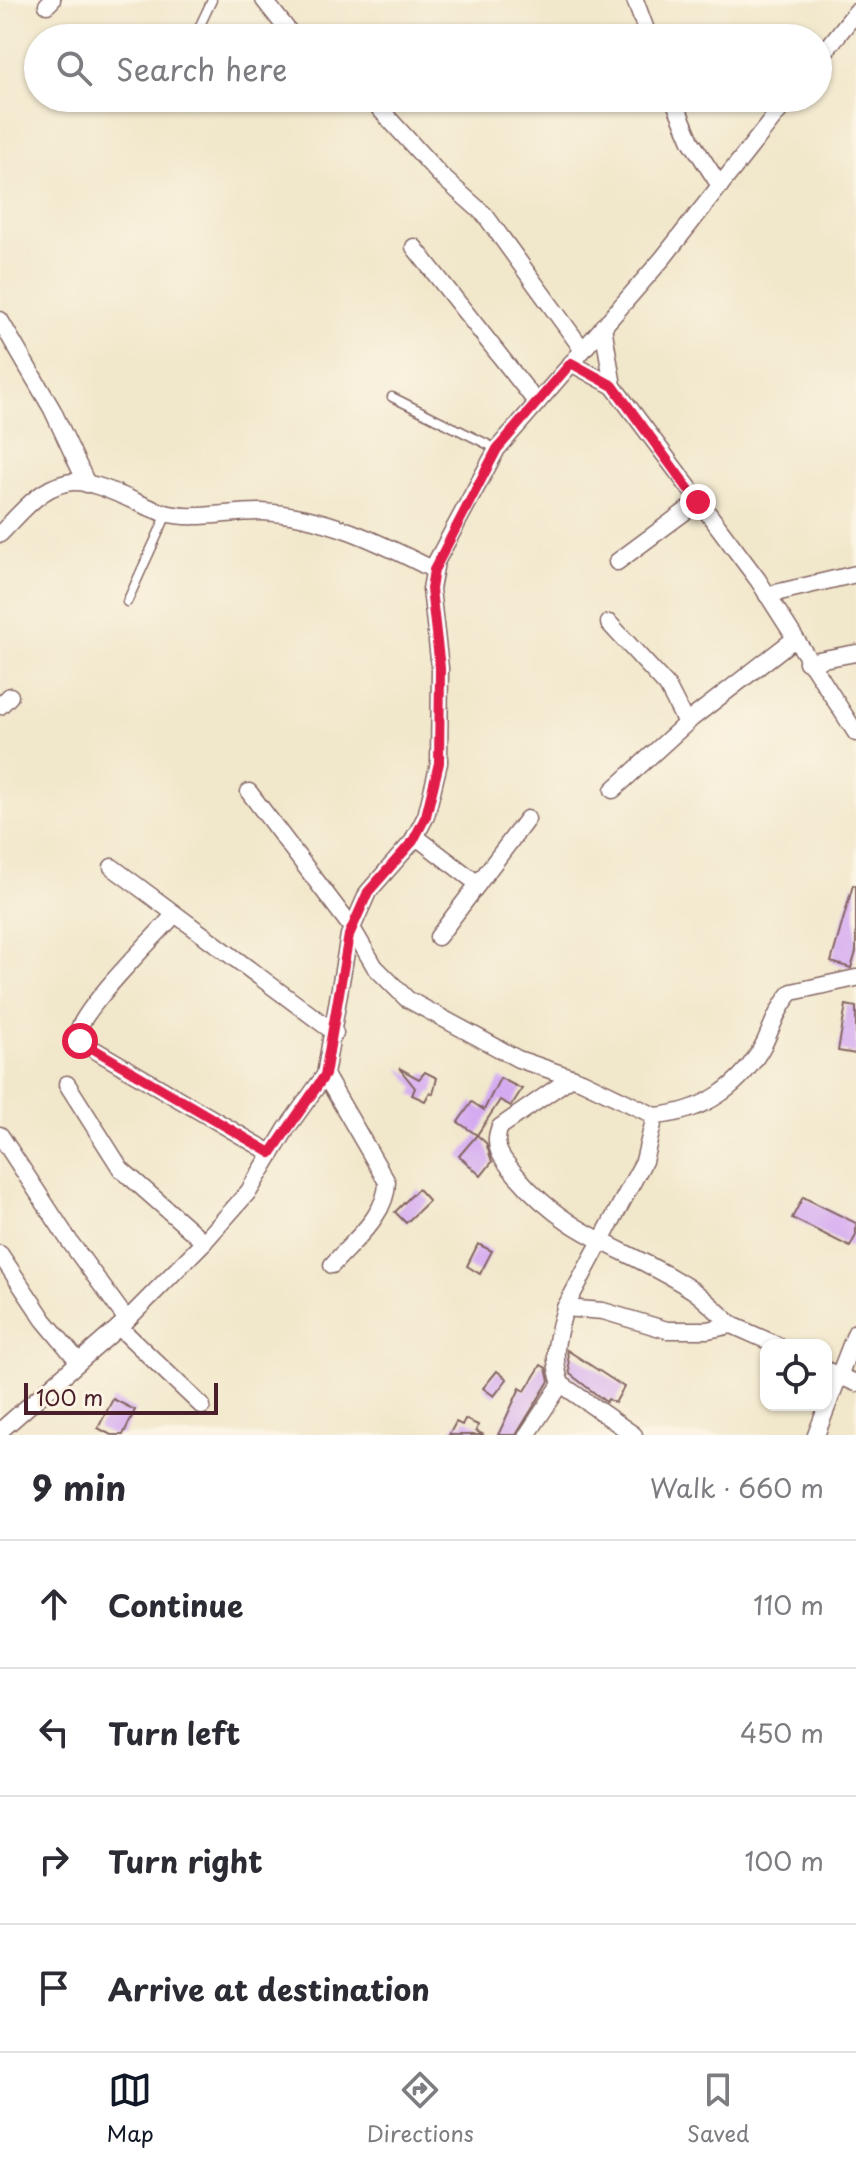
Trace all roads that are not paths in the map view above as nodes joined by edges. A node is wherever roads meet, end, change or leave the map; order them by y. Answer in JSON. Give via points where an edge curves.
{"nodes":[{"id":1,"x":212,"y":0,"type":"edge"},
{"id":2,"x":264,"y":0,"type":"edge"},
{"id":3,"x":635,"y":0,"type":"edge"},
{"id":4,"x":856,"y":12,"type":"edge"},
{"id":5,"x":201,"y":24,"type":"edge"},
{"id":6,"x":283,"y":24,"type":"edge"},
{"id":7,"x":644,"y":24,"type":"edge"},
{"id":8,"x":832,"y":42,"type":"edge"},
{"id":9,"x":383,"y":112,"type":"edge"},
{"id":10,"x":679,"y":112,"type":"edge"},
{"id":11,"x":778,"y":112,"type":"edge"},
{"id":12,"x":720,"y":186,"type":"junction"},
{"id":13,"x":414,"y":247,"type":"dead end"},
{"id":14,"x":0,"y":320,"type":"edge"},
{"id":15,"x":603,"y":326,"type":"junction"},
{"id":16,"x":583,"y":350,"type":"junction"},
{"id":17,"x":571,"y":363,"type":"junction"},
{"id":18,"x":613,"y":386,"type":"junction"},
{"id":19,"x":392,"y":397,"type":"dead end"},
{"id":20,"x":537,"y":403,"type":"junction"},
{"id":21,"x":497,"y":449,"type":"junction"},
{"id":22,"x":87,"y":484,"type":"junction"},
{"id":23,"x":698,"y":502,"type":"junction"},
{"id":24,"x":167,"y":514,"type":"junction"},
{"id":25,"x":0,"y":534,"type":"edge"},
{"id":26,"x":617,"y":562,"type":"dead end"},
{"id":27,"x":434,"y":570,"type":"junction"},
{"id":28,"x":856,"y":574,"type":"edge"},
{"id":29,"x":767,"y":595,"type":"junction"},
{"id":30,"x":127,"y":602,"type":"dead end"},
{"id":31,"x":609,"y":623,"type":"dead end"},
{"id":32,"x":793,"y":640,"type":"junction"},
{"id":33,"x":856,"y":653,"type":"edge"},
{"id":34,"x":807,"y":662,"type":"junction"},
{"id":35,"x":686,"y":723,"type":"junction"},
{"id":36,"x":856,"y":733,"type":"edge"},
{"id":37,"x":613,"y":790,"type":"dead end"},
{"id":38,"x":249,"y":792,"type":"dead end"},
{"id":39,"x":527,"y":819,"type":"dead end"},
{"id":40,"x":415,"y":836,"type":"junction"},
{"id":41,"x":112,"y":867,"type":"dead end"},
{"id":42,"x":478,"y":884,"type":"junction"},
{"id":43,"x":175,"y":914,"type":"junction"},
{"id":44,"x":352,"y":928,"type":"junction"},
{"id":45,"x":438,"y":937,"type":"dead end"},
{"id":46,"x":856,"y":978,"type":"edge"},
{"id":47,"x":335,"y":1033,"type":"junction"},
{"id":48,"x":325,"y":1075,"type":"junction"},
{"id":49,"x":572,"y":1077,"type":"junction"},
{"id":50,"x":67,"y":1084,"type":"dead end"},
{"id":51,"x":655,"y":1116,"type":"junction"},
{"id":52,"x":0,"y":1135,"type":"edge"},
{"id":53,"x":271,"y":1153,"type":"junction"},
{"id":54,"x":204,"y":1242,"type":"junction"},
{"id":55,"x":602,"y":1243,"type":"junction"},
{"id":56,"x":2,"y":1260,"type":"edge"},
{"id":57,"x":332,"y":1265,"type":"dead end"},
{"id":58,"x":565,"y":1308,"type":"junction"},
{"id":59,"x":123,"y":1323,"type":"junction"},
{"id":60,"x":732,"y":1325,"type":"junction"},
{"id":61,"x":856,"y":1332,"type":"edge"},
{"id":62,"x":764,"y":1339,"type":"edge"},
{"id":63,"x":78,"y":1361,"type":"junction"},
{"id":64,"x":840,"y":1377,"type":"edge"},
{"id":65,"x":561,"y":1384,"type":"junction"},
{"id":66,"x":202,"y":1406,"type":"dead end"},
{"id":67,"x":0,"y":1431,"type":"edge"},
{"id":68,"x":527,"y":1435,"type":"edge"},
{"id":69,"x":634,"y":1435,"type":"edge"},
{"id":70,"x":816,"y":1435,"type":"edge"}],
"edges":[{"from":1,"to":5,"type":"lane"},
{"from":2,"to":6,"type":"street"},
{"from":3,"to":7,"type":"street"},
{"from":4,"to":8,"type":"street"},
{"from":9,"to":16,"type":"street","via":[[485,215]]},
{"from":10,"to":12,"type":"street"},
{"from":11,"to":12,"type":"street"},
{"from":12,"to":15,"type":"street"},
{"from":13,"to":20,"type":"street"},
{"from":14,"to":22,"type":"street","via":[[52,409]]},
{"from":15,"to":16,"type":"street"},
{"from":15,"to":18,"type":"street"},
{"from":16,"to":17,"type":"street"},
{"from":17,"to":18,"type":"street"},
{"from":17,"to":20,"type":"street"},
{"from":18,"to":23,"type":"street"},
{"from":19,"to":21,"type":"lane"},
{"from":20,"to":21,"type":"street"},
{"from":21,"to":27,"type":"street"},
{"from":22,"to":24,"type":"street"},
{"from":22,"to":25,"type":"street","via":[[70,482],[42,493]]},
{"from":23,"to":26,"type":"street"},
{"from":23,"to":29,"type":"street"},
{"from":24,"to":27,"type":"street","via":[[236,511],[305,517],[343,528]]},
{"from":24,"to":30,"type":"lane"},
{"from":27,"to":40,"type":"street","via":[[439,763],[426,816]]},
{"from":28,"to":29,"type":"street"},
{"from":29,"to":32,"type":"street"},
{"from":31,"to":35,"type":"street","via":[[667,686]]},
{"from":32,"to":34,"type":"street"},
{"from":32,"to":35,"type":"street"},
{"from":33,"to":34,"type":"street"},
{"from":34,"to":36,"type":"street"},
{"from":35,"to":37,"type":"street"},
{"from":38,"to":44,"type":"street"},
{"from":39,"to":42,"type":"street"},
{"from":40,"to":42,"type":"street"},
{"from":40,"to":44,"type":"street","via":[[368,892]]},
{"from":41,"to":43,"type":"street"},
{"from":42,"to":45,"type":"street"},
{"from":43,"to":47,"type":"street"},
{"from":43,"to":53,"type":"street","via":[[101,996],[77,1036]]},
{"from":44,"to":47,"type":"street"},
{"from":44,"to":49,"type":"street","via":[[375,967],[407,999],[518,1059]]},
{"from":46,"to":51,"type":"street","via":[[792,992],[763,1045],[733,1083],[699,1109]]},
{"from":47,"to":48,"type":"street"},
{"from":48,"to":53,"type":"street"},
{"from":48,"to":57,"type":"street","via":[[387,1182],[387,1198],[376,1215]]},
{"from":49,"to":51,"type":"street"},
{"from":49,"to":55,"type":"street","via":[[500,1127],[496,1144],[540,1204]]},
{"from":50,"to":54,"type":"street","via":[[121,1169]]},
{"from":51,"to":55,"type":"street","via":[[644,1161]]},
{"from":52,"to":59,"type":"street"},
{"from":53,"to":54,"type":"street","via":[[249,1191]]},
{"from":54,"to":59,"type":"street"},
{"from":55,"to":58,"type":"street"},
{"from":55,"to":60,"type":"street","via":[[696,1293]]},
{"from":56,"to":63,"type":"street"},
{"from":58,"to":60,"type":"street","via":[[603,1311],[667,1330]]},
{"from":58,"to":65,"type":"street","via":[[553,1348]]},
{"from":59,"to":63,"type":"street"},
{"from":59,"to":66,"type":"street"},
{"from":60,"to":62,"type":"street"},
{"from":61,"to":64,"type":"street"},
{"from":63,"to":67,"type":"street"},
{"from":64,"to":70,"type":"street"},
{"from":65,"to":68,"type":"street"},
{"from":65,"to":69,"type":"street"}]}
